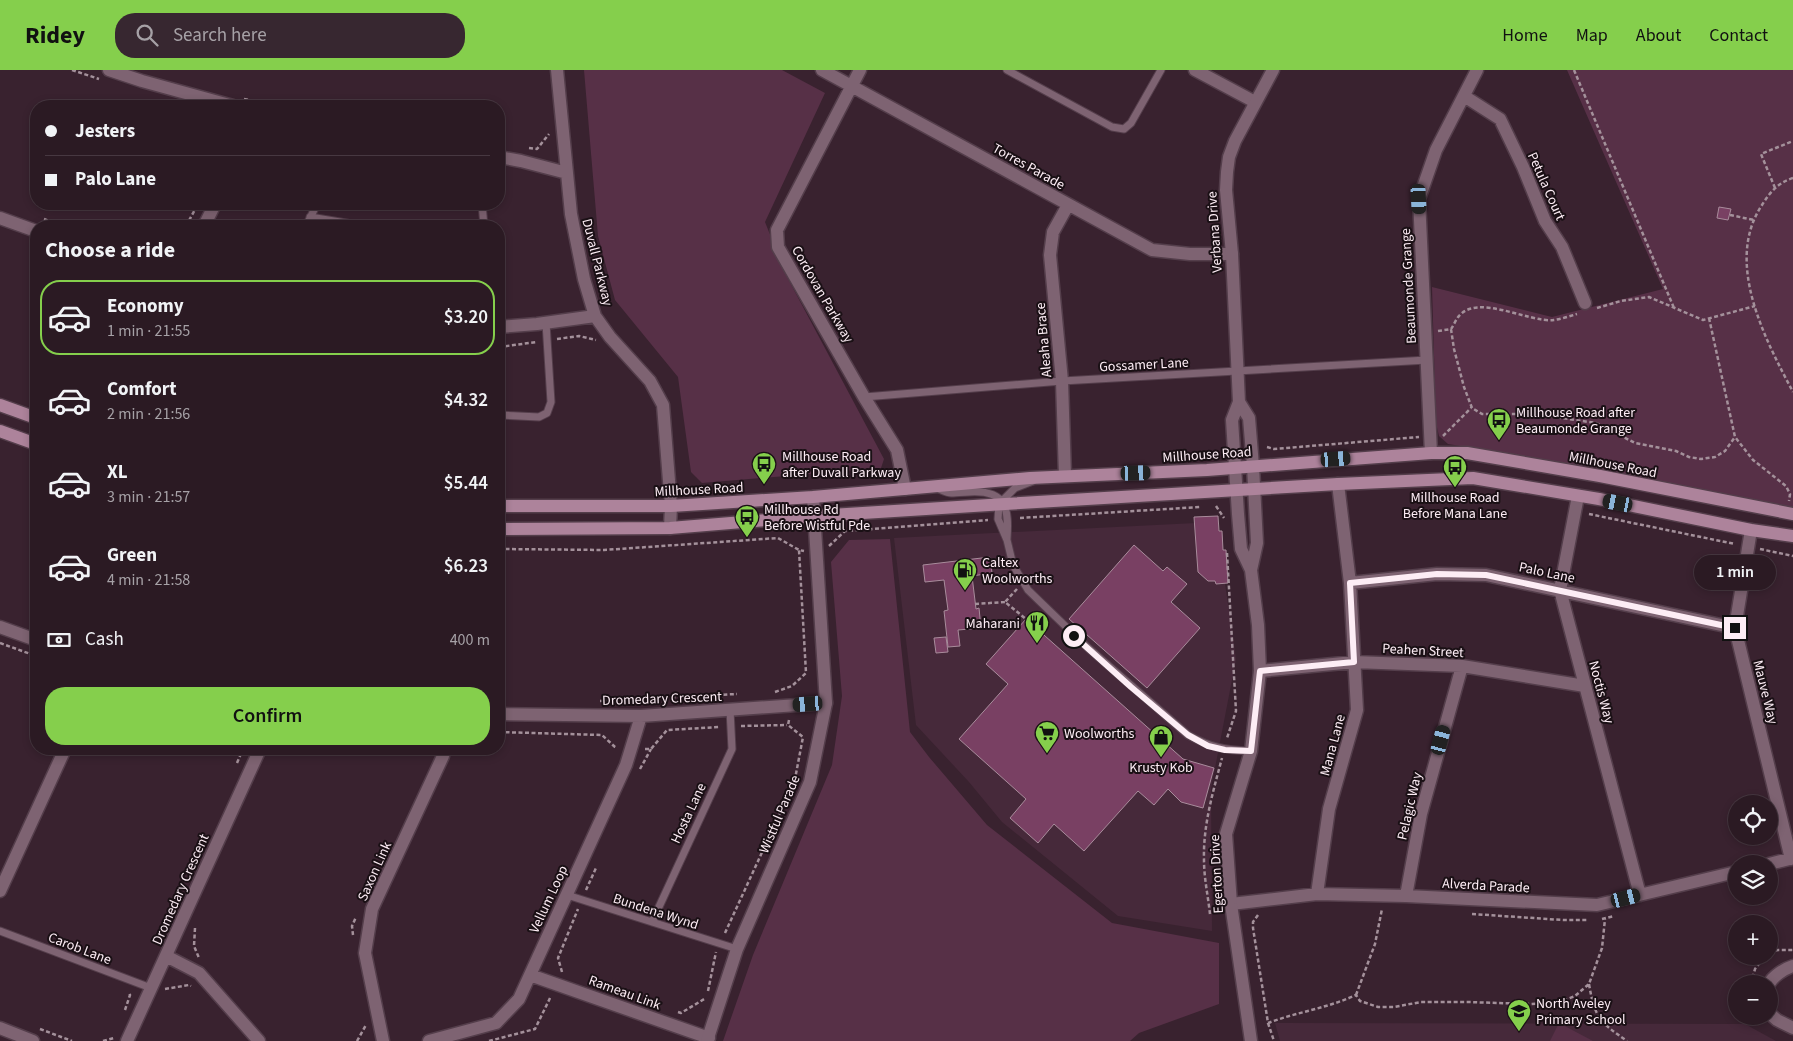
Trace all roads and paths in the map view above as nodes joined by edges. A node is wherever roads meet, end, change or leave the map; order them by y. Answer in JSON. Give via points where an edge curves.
{"nodes":[{"id":1,"x":110,"y":70,"type":"edge"},
{"id":2,"x":557,"y":70,"type":"edge"},
{"id":3,"x":822,"y":70,"type":"edge"},
{"id":4,"x":860,"y":70,"type":"edge"},
{"id":5,"x":1007,"y":70,"type":"edge"},
{"id":6,"x":1161,"y":70,"type":"edge"},
{"id":7,"x":1195,"y":70,"type":"edge"},
{"id":8,"x":1273,"y":70,"type":"edge"},
{"id":9,"x":1477,"y":70,"type":"edge"},
{"id":10,"x":1574,"y":70,"type":"edge"},
{"id":11,"x":852,"y":85,"type":"junction"},
{"id":12,"x":1464,"y":96,"type":"junction"},
{"id":13,"x":210,"y":100,"type":"edge"},
{"id":14,"x":1255,"y":102,"type":"junction"},
{"id":15,"x":549,"y":134,"type":"dead end"},
{"id":16,"x":1793,"y":141,"type":"edge"},
{"id":17,"x":527,"y":147,"type":"dead end"},
{"id":18,"x":505,"y":158,"type":"edge"},
{"id":19,"x":567,"y":173,"type":"junction"},
{"id":20,"x":1793,"y":178,"type":"edge"},
{"id":21,"x":1775,"y":188,"type":"junction"},
{"id":22,"x":1068,"y":205,"type":"junction"},
{"id":23,"x":314,"y":210,"type":"edge"},
{"id":24,"x":1730,"y":215,"type":"dead end"},
{"id":25,"x":310,"y":217,"type":"junction"},
{"id":26,"x":0,"y":218,"type":"edge"},
{"id":27,"x":309,"y":220,"type":"edge"},
{"id":28,"x":328,"y":220,"type":"edge"},
{"id":29,"x":1754,"y":220,"type":"junction"},
{"id":30,"x":30,"y":229,"type":"edge"},
{"id":31,"x":1232,"y":254,"type":"junction"},
{"id":32,"x":1585,"y":303,"type":"dead end"},
{"id":33,"x":1674,"y":309,"type":"dead end"},
{"id":34,"x":595,"y":316,"type":"junction"},
{"id":35,"x":1710,"y":318,"type":"dead end"},
{"id":36,"x":546,"y":323,"type":"junction"},
{"id":37,"x":505,"y":326,"type":"edge"},
{"id":38,"x":1451,"y":329,"type":"dead end"},
{"id":39,"x":547,"y":340,"type":"junction"},
{"id":40,"x":598,"y":340,"type":"dead end"},
{"id":41,"x":505,"y":346,"type":"edge"},
{"id":42,"x":1426,"y":360,"type":"junction"},
{"id":43,"x":1237,"y":371,"type":"junction"},
{"id":44,"x":1062,"y":381,"type":"junction"},
{"id":45,"x":1793,"y":392,"type":"edge"},
{"id":46,"x":864,"y":397,"type":"junction"},
{"id":47,"x":1239,"y":402,"type":"junction"},
{"id":48,"x":0,"y":405,"type":"edge"},
{"id":49,"x":1472,"y":408,"type":"junction"},
{"id":50,"x":505,"y":415,"type":"edge"},
{"id":51,"x":30,"y":416,"type":"edge"},
{"id":52,"x":0,"y":432,"type":"edge"},
{"id":53,"x":1436,"y":436,"type":"junction"},
{"id":54,"x":1735,"y":437,"type":"junction"},
{"id":55,"x":30,"y":442,"type":"edge"},
{"id":56,"x":1267,"y":447,"type":"dead end"},
{"id":57,"x":1431,"y":453,"type":"junction"},
{"id":58,"x":1253,"y":466,"type":"junction"},
{"id":59,"x":1235,"y":468,"type":"junction"},
{"id":60,"x":1065,"y":476,"type":"junction"},
{"id":61,"x":1038,"y":478,"type":"junction"},
{"id":62,"x":1338,"y":484,"type":"junction"},
{"id":63,"x":934,"y":486,"type":"junction"},
{"id":64,"x":906,"y":489,"type":"junction"},
{"id":65,"x":1255,"y":489,"type":"junction"},
{"id":66,"x":1237,"y":490,"type":"junction"},
{"id":67,"x":1578,"y":496,"type":"junction"},
{"id":68,"x":813,"y":497,"type":"junction"},
{"id":69,"x":1002,"y":503,"type":"junction"},
{"id":70,"x":505,"y":506,"type":"edge"},
{"id":71,"x":671,"y":506,"type":"junction"},
{"id":72,"x":1224,"y":508,"type":"dead end"},
{"id":73,"x":1575,"y":511,"type":"junction"},
{"id":74,"x":1790,"y":513,"type":"edge"},
{"id":75,"x":815,"y":516,"type":"junction"},
{"id":76,"x":1225,"y":520,"type":"dead end"},
{"id":77,"x":670,"y":528,"type":"junction"},
{"id":78,"x":505,"y":529,"type":"edge"},
{"id":79,"x":1751,"y":530,"type":"junction"},
{"id":80,"x":1793,"y":536,"type":"edge"},
{"id":81,"x":1007,"y":540,"type":"junction"},
{"id":82,"x":1748,"y":547,"type":"junction"},
{"id":83,"x":505,"y":549,"type":"edge"},
{"id":84,"x":1227,"y":549,"type":"dead end"},
{"id":85,"x":799,"y":550,"type":"junction"},
{"id":86,"x":817,"y":553,"type":"junction"},
{"id":87,"x":1793,"y":556,"type":"edge"},
{"id":88,"x":1251,"y":570,"type":"junction"},
{"id":89,"x":1024,"y":583,"type":"junction"},
{"id":90,"x":1350,"y":583,"type":"junction"},
{"id":91,"x":1560,"y":590,"type":"junction"},
{"id":92,"x":1005,"y":602,"type":"junction"},
{"id":93,"x":975,"y":604,"type":"dead end"},
{"id":94,"x":1026,"y":619,"type":"dead end"},
{"id":95,"x":0,"y":627,"type":"edge"},
{"id":96,"x":1735,"y":628,"type":"junction"},
{"id":97,"x":30,"y":638,"type":"edge"},
{"id":98,"x":0,"y":643,"type":"edge"},
{"id":99,"x":30,"y":654,"type":"edge"},
{"id":100,"x":1354,"y":662,"type":"junction"},
{"id":101,"x":1462,"y":666,"type":"junction"},
{"id":102,"x":1260,"y":671,"type":"junction"},
{"id":103,"x":792,"y":686,"type":"junction"},
{"id":104,"x":1585,"y":686,"type":"junction"},
{"id":105,"x":774,"y":692,"type":"dead end"},
{"id":106,"x":745,"y":694,"type":"dead end"},
{"id":107,"x":599,"y":701,"type":"dead end"},
{"id":108,"x":826,"y":702,"type":"junction"},
{"id":109,"x":790,"y":705,"type":"junction"},
{"id":110,"x":730,"y":710,"type":"junction"},
{"id":111,"x":505,"y":714,"type":"edge"},
{"id":112,"x":641,"y":716,"type":"junction"},
{"id":113,"x":651,"y":749,"type":"dead end"},
{"id":114,"x":1224,"y":749,"type":"junction"},
{"id":115,"x":1251,"y":751,"type":"junction"},
{"id":116,"x":62,"y":755,"type":"edge"},
{"id":117,"x":257,"y":755,"type":"edge"},
{"id":118,"x":443,"y":755,"type":"edge"},
{"id":119,"x":638,"y":774,"type":"dead end"},
{"id":120,"x":795,"y":780,"type":"dead end"},
{"id":121,"x":783,"y":806,"type":"dead end"},
{"id":122,"x":1792,"y":859,"type":"edge"},
{"id":123,"x":1778,"y":862,"type":"edge"},
{"id":124,"x":596,"y":866,"type":"dead end"},
{"id":125,"x":1728,"y":874,"type":"edge"},
{"id":126,"x":0,"y":891,"type":"edge"},
{"id":127,"x":1317,"y":894,"type":"junction"},
{"id":128,"x":1640,"y":894,"type":"junction"},
{"id":129,"x":567,"y":895,"type":"junction"},
{"id":130,"x":1406,"y":896,"type":"junction"},
{"id":131,"x":582,"y":900,"type":"junction"},
{"id":132,"x":1231,"y":904,"type":"junction"},
{"id":133,"x":1374,"y":907,"type":"dead end"},
{"id":134,"x":1262,"y":913,"type":"dead end"},
{"id":135,"x":1210,"y":914,"type":"dead end"},
{"id":136,"x":1468,"y":914,"type":"dead end"},
{"id":137,"x":198,"y":919,"type":"dead end"},
{"id":138,"x":1597,"y":919,"type":"dead end"},
{"id":139,"x":1588,"y":920,"type":"dead end"},
{"id":140,"x":652,"y":922,"type":"junction"},
{"id":141,"x":0,"y":931,"type":"edge"},
{"id":142,"x":720,"y":944,"type":"junction"},
{"id":143,"x":737,"y":949,"type":"junction"},
{"id":144,"x":1778,"y":950,"type":"edge"},
{"id":145,"x":1793,"y":950,"type":"edge"},
{"id":146,"x":166,"y":956,"type":"junction"},
{"id":147,"x":1793,"y":966,"type":"edge"},
{"id":148,"x":196,"y":971,"type":"junction"},
{"id":149,"x":530,"y":975,"type":"junction"},
{"id":150,"x":1777,"y":975,"type":"edge"},
{"id":151,"x":189,"y":984,"type":"junction"},
{"id":152,"x":557,"y":984,"type":"junction"},
{"id":153,"x":1589,"y":984,"type":"junction"},
{"id":154,"x":151,"y":988,"type":"junction"},
{"id":155,"x":165,"y":989,"type":"dead end"},
{"id":156,"x":196,"y":992,"type":"dead end"},
{"id":157,"x":1356,"y":995,"type":"junction"},
{"id":158,"x":672,"y":1010,"type":"dead end"},
{"id":159,"x":1778,"y":1020,"type":"edge"},
{"id":160,"x":1268,"y":1023,"type":"junction"},
{"id":161,"x":0,"y":1028,"type":"edge"},
{"id":162,"x":1793,"y":1028,"type":"edge"},
{"id":163,"x":1253,"y":1037,"type":"edge"},
{"id":164,"x":121,"y":1039,"type":"edge"},
{"id":165,"x":708,"y":1040,"type":"edge"},
{"id":166,"x":33,"y":1041,"type":"edge"},
{"id":167,"x":103,"y":1041,"type":"edge"},
{"id":168,"x":259,"y":1041,"type":"edge"},
{"id":169,"x":383,"y":1041,"type":"edge"},
{"id":170,"x":429,"y":1041,"type":"edge"},
{"id":171,"x":489,"y":1041,"type":"edge"},
{"id":172,"x":1274,"y":1041,"type":"edge"},
{"id":173,"x":1627,"y":1041,"type":"edge"}],
"edges":[{"from":1,"to":13,"type":"street"},
{"from":2,"to":19,"type":"street","name":"Duvall Parkway"},
{"from":3,"to":11,"type":"street","name":"Torres Parade"},
{"from":4,"to":11,"type":"street","name":"Cordovan Parkway"},
{"from":5,"to":6,"type":"lane","via":[[1112,127],[1124,130]]},
{"from":7,"to":14,"type":"street"},
{"from":8,"to":14,"type":"street","name":"Verbana Drive"},
{"from":9,"to":12,"type":"street","name":"Beaumonde Grange"},
{"from":10,"to":33,"type":"path"},
{"from":11,"to":22,"type":"street","name":"Torres Parade"},
{"from":11,"to":46,"type":"street","name":"Cordovan Parkway","via":[[777,230],[778,246]]},
{"from":12,"to":32,"type":"street","name":"Petula Court","via":[[1500,119],[1545,221],[1562,247]]},
{"from":12,"to":42,"type":"street","name":"Beaumonde Grange","via":[[1436,150],[1419,199]]},
{"from":14,"to":31,"type":"street","name":"Verbana Drive","via":[[1235,141],[1226,172]]},
{"from":15,"to":17,"type":"path","via":[[537,149]]},
{"from":16,"to":21,"type":"path","via":[[1761,154]]},
{"from":18,"to":19,"type":"street"},
{"from":19,"to":34,"type":"street","name":"Duvall Parkway","via":[[570,214]]},
{"from":20,"to":21,"type":"path"},
{"from":21,"to":29,"type":"path"},
{"from":22,"to":31,"type":"street","name":"Torres Parade","via":[[1152,250]]},
{"from":22,"to":44,"type":"street","name":"Aleaha Brace","via":[[1053,232],[1050,255]]},
{"from":23,"to":25,"type":"lane"},
{"from":24,"to":29,"type":"path"},
{"from":25,"to":27,"type":"lane"},
{"from":25,"to":28,"type":"lane"},
{"from":26,"to":30,"type":"street"},
{"from":29,"to":45,"type":"path","via":[[1747,241],[1749,283],[1771,349]]},
{"from":31,"to":43,"type":"street","name":"Verbana Drive"},
{"from":34,"to":36,"type":"street"},
{"from":34,"to":71,"type":"street","name":"Duvall Parkway","via":[[650,381],[663,405]]},
{"from":35,"to":54,"type":"path"},
{"from":36,"to":37,"type":"street"},
{"from":36,"to":39,"type":"lane"},
{"from":38,"to":49,"type":"path"},
{"from":39,"to":40,"type":"path","via":[[579,336]]},
{"from":39,"to":41,"type":"path"},
{"from":39,"to":50,"type":"lane","via":[[551,402],[547,413],[539,417]]},
{"from":42,"to":43,"type":"lane","name":"Gossamer Lane"},
{"from":42,"to":53,"type":"street","name":"Beaumonde Grange"},
{"from":43,"to":44,"type":"lane","name":"Gossamer Lane"},
{"from":43,"to":47,"type":"street","name":"Verbana Drive"},
{"from":44,"to":46,"type":"lane","name":"Gossamer Lane"},
{"from":44,"to":60,"type":"street","name":"Aleaha Brace"},
{"from":46,"to":64,"type":"street","name":"Cordovan Parkway","via":[[897,450]]},
{"from":47,"to":58,"type":"street","name":"Verbana Drive","via":[[1249,418]]},
{"from":47,"to":59,"type":"street","name":"Verbana Drive","via":[[1232,420]]},
{"from":48,"to":51,"type":"main road"},
{"from":49,"to":53,"type":"path"},
{"from":49,"to":54,"type":"path","via":[[1482,414],[1534,414],[1596,424],[1635,442],[1701,459],[1715,457],[1725,451]]},
{"from":52,"to":55,"type":"main road"},
{"from":53,"to":56,"type":"path"},
{"from":53,"to":57,"type":"street","name":"Beaumonde Grange"},
{"from":54,"to":74,"type":"path","via":[[1753,460],[1786,486],[1790,494]]},
{"from":57,"to":58,"type":"main road","name":"Millhouse Road"},
{"from":57,"to":74,"type":"main road","name":"Millhouse Road","via":[[1467,453]]},
{"from":58,"to":59,"type":"main road","name":"Millhouse Road"},
{"from":58,"to":65,"type":"street","name":"Verbana Drive"},
{"from":59,"to":60,"type":"main road","name":"Millhouse Road"},
{"from":59,"to":66,"type":"street","name":"Verbana Drive"},
{"from":60,"to":61,"type":"main road","name":"Millhouse Road"},
{"from":61,"to":63,"type":"main road","name":"Millhouse Road"},
{"from":61,"to":69,"type":"lane","via":[[1015,488]]},
{"from":62,"to":65,"type":"main road"},
{"from":62,"to":67,"type":"main road","via":[[1474,478]]},
{"from":62,"to":90,"type":"street","name":"Mana Lane"},
{"from":63,"to":64,"type":"main road","name":"Millhouse Road"},
{"from":63,"to":69,"type":"lane","via":[[949,494],[990,494]]},
{"from":64,"to":68,"type":"main road","name":"Millhouse Road"},
{"from":65,"to":66,"type":"main road"},
{"from":65,"to":88,"type":"street","name":"Egerton Drive","via":[[1257,543]]},
{"from":66,"to":69,"type":"main road"},
{"from":66,"to":88,"type":"street","name":"Egerton Drive","via":[[1241,549]]},
{"from":67,"to":73,"type":"street","name":"Noctis Way"},
{"from":67,"to":79,"type":"main road"},
{"from":68,"to":71,"type":"main road","name":"Millhouse Road"},
{"from":68,"to":75,"type":"street","name":"Wistful Parade"},
{"from":69,"to":75,"type":"main road"},
{"from":69,"to":81,"type":"lane","via":[[1008,518]]},
{"from":69,"to":81,"type":"lane","via":[[998,519]]},
{"from":70,"to":71,"type":"main road","name":"Millhouse Road"},
{"from":71,"to":77,"type":"street","name":"Duvall Parkway"},
{"from":72,"to":76,"type":"path","via":[[1216,506]]},
{"from":73,"to":82,"type":"path"},
{"from":73,"to":91,"type":"street","name":"Noctis Way"},
{"from":75,"to":77,"type":"main road"},
{"from":75,"to":86,"type":"street","name":"Wistful Parade"},
{"from":77,"to":78,"type":"main road"},
{"from":79,"to":80,"type":"main road"},
{"from":79,"to":82,"type":"street","name":"Mauve Way"},
{"from":81,"to":89,"type":"lane","via":[[1013,565]]},
{"from":82,"to":87,"type":"path"},
{"from":82,"to":96,"type":"street","name":"Mauve Way"},
{"from":83,"to":85,"type":"path","via":[[604,550],[778,538]]},
{"from":84,"to":114,"type":"path","via":[[1236,711]]},
{"from":85,"to":86,"type":"path"},
{"from":85,"to":103,"type":"path","via":[[806,672]]},
{"from":86,"to":108,"type":"street","name":"Wistful Parade"},
{"from":88,"to":102,"type":"street","name":"Egerton Drive"},
{"from":89,"to":92,"type":"path"},
{"from":89,"to":114,"type":"lane","via":[[1062,625],[1177,726],[1208,746]]},
{"from":90,"to":91,"type":"street","name":"Palo Lane","via":[[1437,574],[1486,575]]},
{"from":90,"to":100,"type":"street","name":"Mana Lane"},
{"from":91,"to":96,"type":"street","name":"Palo Lane"},
{"from":91,"to":104,"type":"street","name":"Noctis Way"},
{"from":92,"to":93,"type":"path"},
{"from":92,"to":94,"type":"path"},
{"from":95,"to":97,"type":"street"},
{"from":96,"to":122,"type":"street","name":"Mauve Way"},
{"from":98,"to":99,"type":"path"},
{"from":100,"to":101,"type":"street","name":"Peahen Street"},
{"from":100,"to":102,"type":"street","name":"Peahen Street"},
{"from":100,"to":127,"type":"street","name":"Mana Lane","via":[[1357,710],[1329,809]]},
{"from":101,"to":104,"type":"street","name":"Peahen Street"},
{"from":101,"to":130,"type":"street","name":"Pelagic Way","via":[[1421,814]]},
{"from":102,"to":115,"type":"street","name":"Egerton Drive"},
{"from":103,"to":105,"type":"path"},
{"from":103,"to":109,"type":"path"},
{"from":104,"to":128,"type":"street","name":"Noctis Way"},
{"from":106,"to":107,"type":"path"},
{"from":108,"to":109,"type":"street","name":"Dromedary Crescent"},
{"from":108,"to":143,"type":"street","name":"Wistful Parade","via":[[810,782]]},
{"from":109,"to":110,"type":"street","name":"Dromedary Crescent"},
{"from":109,"to":120,"type":"path","via":[[788,725],[803,737]]},
{"from":110,"to":112,"type":"street","name":"Dromedary Crescent"},
{"from":110,"to":140,"type":"lane","name":"Hosta Lane","via":[[732,748]]},
{"from":111,"to":112,"type":"street","name":"Dromedary Crescent"},
{"from":112,"to":129,"type":"street","name":"Vellum Loop","via":[[626,765]]},
{"from":113,"to":119,"type":"path"},
{"from":114,"to":115,"type":"lane"},
{"from":114,"to":135,"type":"path","via":[[1205,832],[1204,860]]},
{"from":115,"to":132,"type":"street","name":"Egerton Drive","via":[[1226,834]]},
{"from":116,"to":126,"type":"street"},
{"from":117,"to":146,"type":"street","name":"Dromedary Crescent"},
{"from":118,"to":169,"type":"street","name":"Saxon Link","via":[[372,909],[364,953]]},
{"from":121,"to":142,"type":"path"},
{"from":122,"to":123,"type":"street"},
{"from":124,"to":131,"type":"path"},
{"from":125,"to":128,"type":"street","name":"Alverda Parade"},
{"from":127,"to":130,"type":"street","name":"Alverda Parade"},
{"from":127,"to":132,"type":"street","name":"Alverda Parade"},
{"from":128,"to":130,"type":"street","name":"Alverda Parade","via":[[1597,906]]},
{"from":129,"to":131,"type":"lane","name":"Bundena Wynd"},
{"from":129,"to":149,"type":"street","name":"Vellum Loop"},
{"from":131,"to":140,"type":"lane","name":"Bundena Wynd"},
{"from":131,"to":152,"type":"path","via":[[558,958],[562,973]]},
{"from":132,"to":163,"type":"street","name":"Egerton Drive"},
{"from":133,"to":157,"type":"path","via":[[1383,908],[1375,944]]},
{"from":134,"to":160,"type":"path","via":[[1256,916],[1253,928]]},
{"from":136,"to":139,"type":"path"},
{"from":137,"to":148,"type":"path","via":[[194,928],[194,946],[200,962]]},
{"from":138,"to":153,"type":"path","via":[[1605,919],[1602,948]]},
{"from":140,"to":142,"type":"lane","name":"Bundena Wynd"},
{"from":141,"to":154,"type":"lane","name":"Carob Lane"},
{"from":142,"to":143,"type":"lane","name":"Bundena Wynd"},
{"from":142,"to":158,"type":"path","via":[[715,953],[706,1000],[681,1013]]},
{"from":143,"to":165,"type":"street","name":"Wistful Parade"},
{"from":144,"to":145,"type":"path"},
{"from":146,"to":148,"type":"street"},
{"from":146,"to":154,"type":"street","name":"Dromedary Crescent"},
{"from":147,"to":150,"type":"street"},
{"from":148,"to":151,"type":"path"},
{"from":148,"to":168,"type":"street"},
{"from":149,"to":152,"type":"street","name":"Rameau Link"},
{"from":149,"to":170,"type":"street","name":"Vellum Loop","via":[[519,999],[496,1023]]},
{"from":151,"to":155,"type":"path"},
{"from":151,"to":156,"type":"path"},
{"from":152,"to":165,"type":"street","name":"Rameau Link"},
{"from":152,"to":171,"type":"path","via":[[535,1029]]},
{"from":153,"to":157,"type":"path","via":[[1575,996],[1558,1003],[1421,1002],[1378,1007],[1360,1001]]},
{"from":153,"to":173,"type":"path","via":[[1595,1011],[1602,1024]]},
{"from":154,"to":164,"type":"street","name":"Dromedary Crescent"},
{"from":157,"to":160,"type":"path"},
{"from":159,"to":162,"type":"street"},
{"from":160,"to":172,"type":"path"},
{"from":161,"to":166,"type":"street"},
{"from":164,"to":167,"type":"path"}]}
